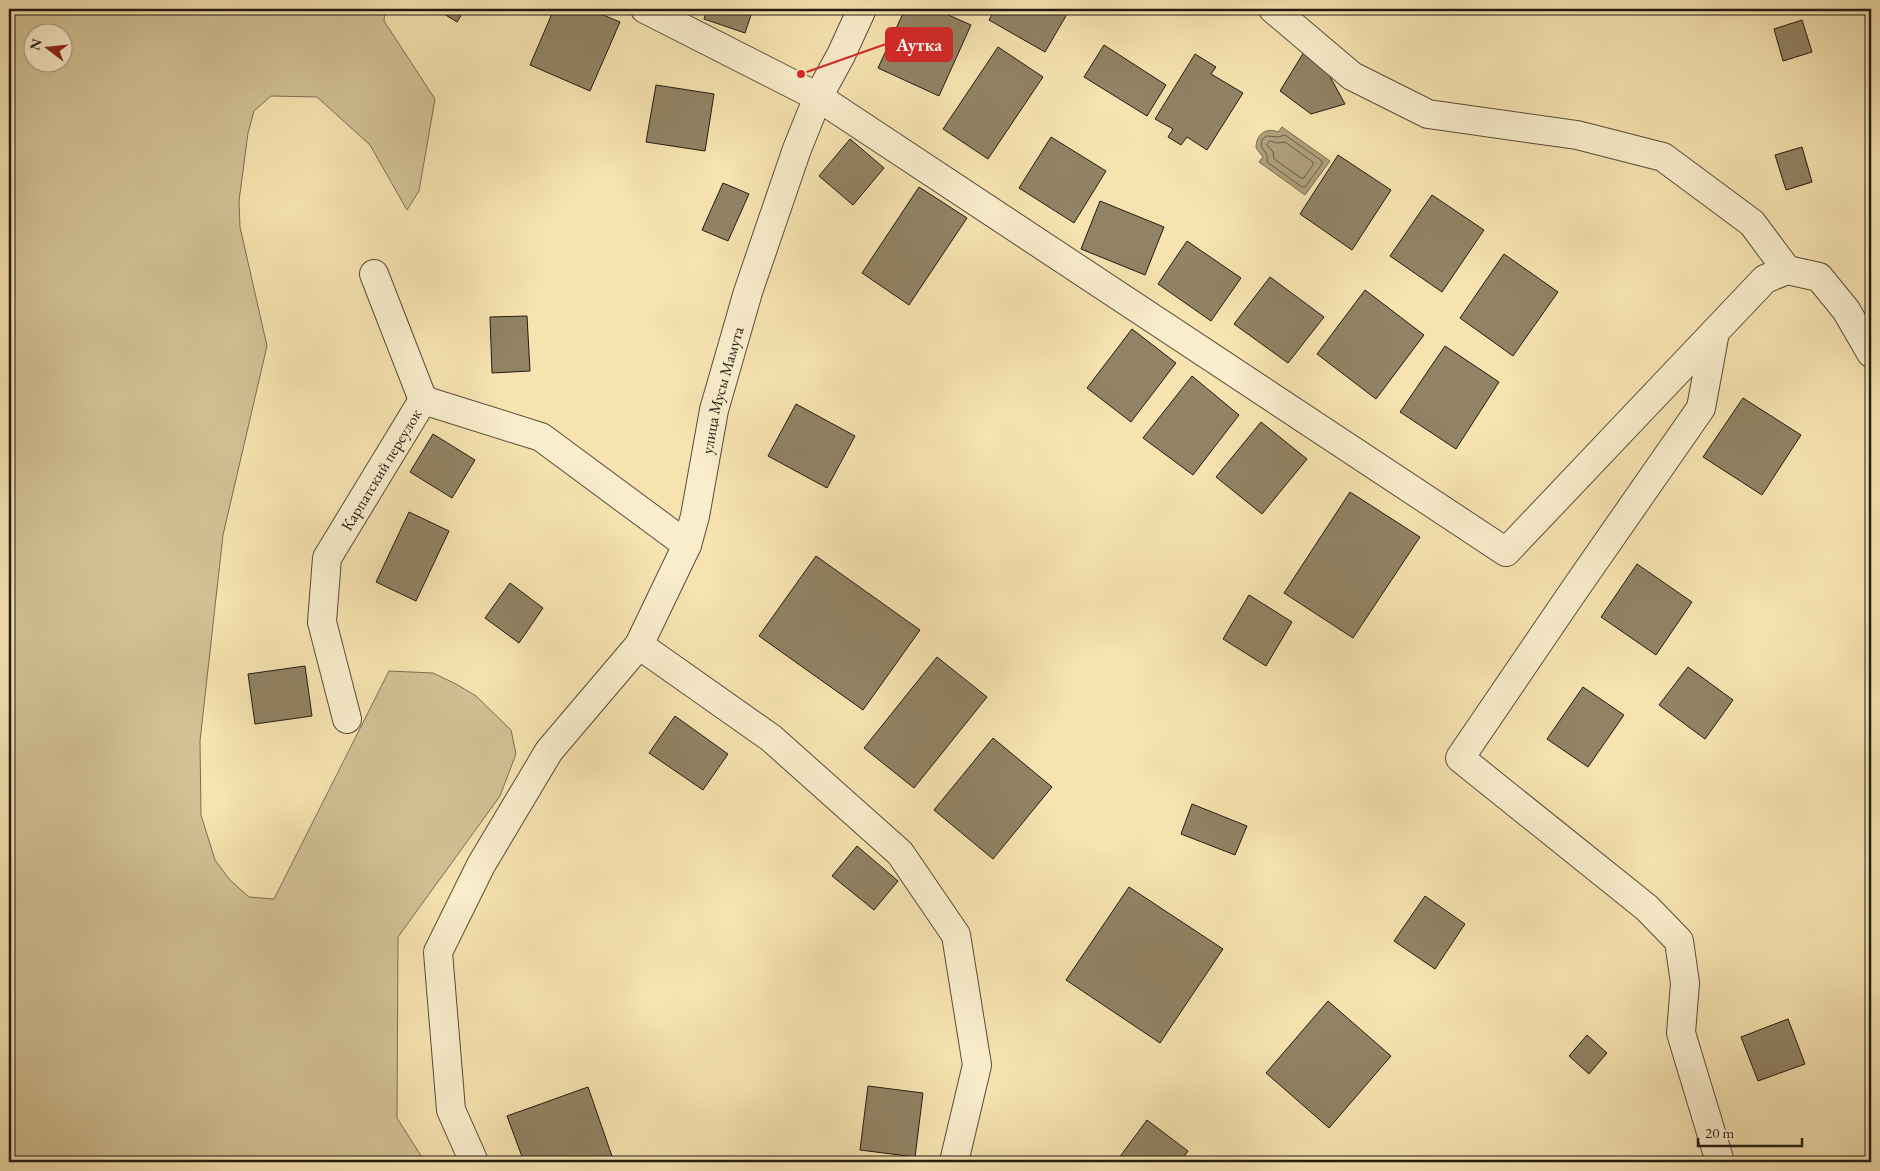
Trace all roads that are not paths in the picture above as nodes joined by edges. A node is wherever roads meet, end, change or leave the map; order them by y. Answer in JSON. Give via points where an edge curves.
{"nodes":[{"id":1,"x":644,"y":9,"type":"edge"},
{"id":2,"x":862,"y":9,"type":"edge"},
{"id":3,"x":1274,"y":9,"type":"edge"},
{"id":4,"x":818,"y":97,"type":"junction"},
{"id":5,"x":1787,"y":270,"type":"junction"},
{"id":6,"x":374,"y":274,"type":"dead end"},
{"id":7,"x":1715,"y":332,"type":"junction"},
{"id":8,"x":1871,"y":353,"type":"edge"},
{"id":9,"x":423,"y":400,"type":"junction"},
{"id":10,"x":688,"y":545,"type":"junction"},
{"id":11,"x":639,"y":645,"type":"junction"},
{"id":12,"x":347,"y":719,"type":"dead end"},
{"id":13,"x":474,"y":1162,"type":"edge"},
{"id":14,"x":954,"y":1162,"type":"edge"},
{"id":15,"x":1720,"y":1162,"type":"edge"}],
"edges":[{"from":1,"to":4,"type":"street"},
{"from":2,"to":4,"type":"street","name":"улица Мусы Мамута"},
{"from":3,"to":5,"type":"street","via":[[1352,76],[1428,114],[1577,135],[1663,157],[1752,223]]},
{"from":4,"to":7,"type":"street","via":[[1506,552]]},
{"from":4,"to":10,"type":"street","name":"улица Мусы Мамута","via":[[748,292],[714,410]]},
{"from":5,"to":7,"type":"street","via":[[1765,279]]},
{"from":5,"to":8,"type":"street","via":[[1819,277],[1846,310]]},
{"from":6,"to":9,"type":"street"},
{"from":7,"to":15,"type":"street","via":[[1701,408],[1460,758],[1647,908],[1679,941],[1685,983],[1681,1033]]},
{"from":9,"to":10,"type":"street","name":"Карпатский переулок","via":[[541,437]]},
{"from":9,"to":12,"type":"street","name":"Карпатский переулок","via":[[327,558],[322,622]]},
{"from":10,"to":11,"type":"street","name":"улица Мусы Мамута"},
{"from":11,"to":13,"type":"street","name":"улица Мусы Мамута","via":[[549,751],[481,865],[438,952],[451,1110]]},
{"from":11,"to":14,"type":"street","via":[[771,738],[900,853],[956,935],[977,1065]]}]}
